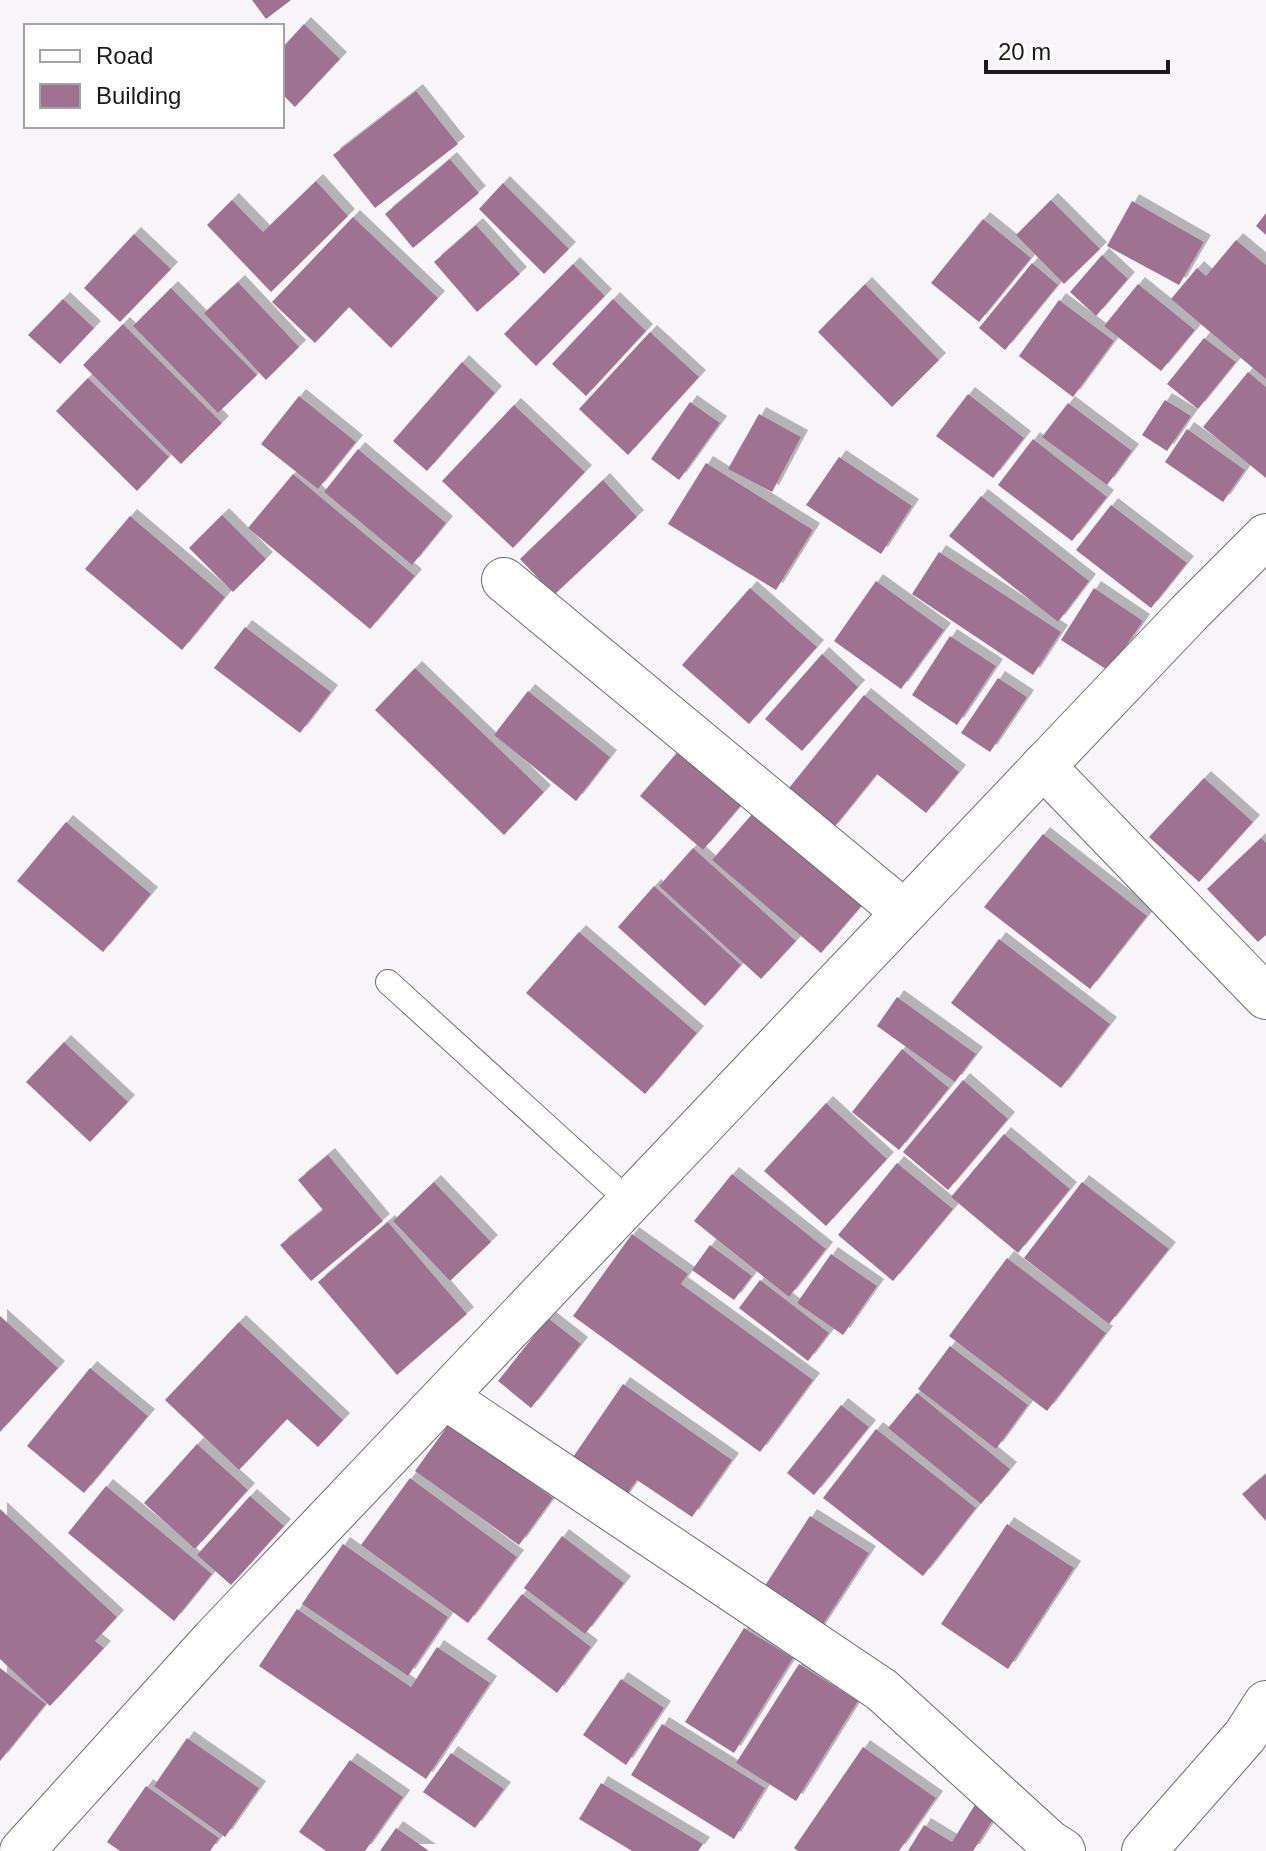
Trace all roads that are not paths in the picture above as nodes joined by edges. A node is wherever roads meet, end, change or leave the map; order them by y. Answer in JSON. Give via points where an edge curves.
{"nodes":[{"id":1,"x":1266,"y":536,"type":"edge"},
{"id":2,"x":504,"y":580,"type":"dead end"},
{"id":3,"x":1043,"y":766,"type":"junction"},
{"id":4,"x":904,"y":912,"type":"junction"},
{"id":5,"x":388,"y":982,"type":"dead end"},
{"id":6,"x":1266,"y":997,"type":"edge"},
{"id":7,"x":630,"y":1202,"type":"junction"},
{"id":8,"x":445,"y":1397,"type":"junction"},
{"id":9,"x":1259,"y":1732,"type":"edge"},
{"id":10,"x":22,"y":1851,"type":"edge"},
{"id":11,"x":1063,"y":1851,"type":"edge"},
{"id":12,"x":1144,"y":1851,"type":"edge"}],
"edges":[{"from":1,"to":3,"type":"street"},
{"from":2,"to":4,"type":"street"},
{"from":3,"to":4,"type":"street"},
{"from":3,"to":6,"type":"street"},
{"from":4,"to":7,"type":"street"},
{"from":5,"to":7,"type":"lane"},
{"from":7,"to":8,"type":"street"},
{"from":8,"to":10,"type":"street","via":[[214,1639]]},
{"from":8,"to":11,"type":"street","via":[[882,1690]]},
{"from":9,"to":12,"type":"street"}]}
